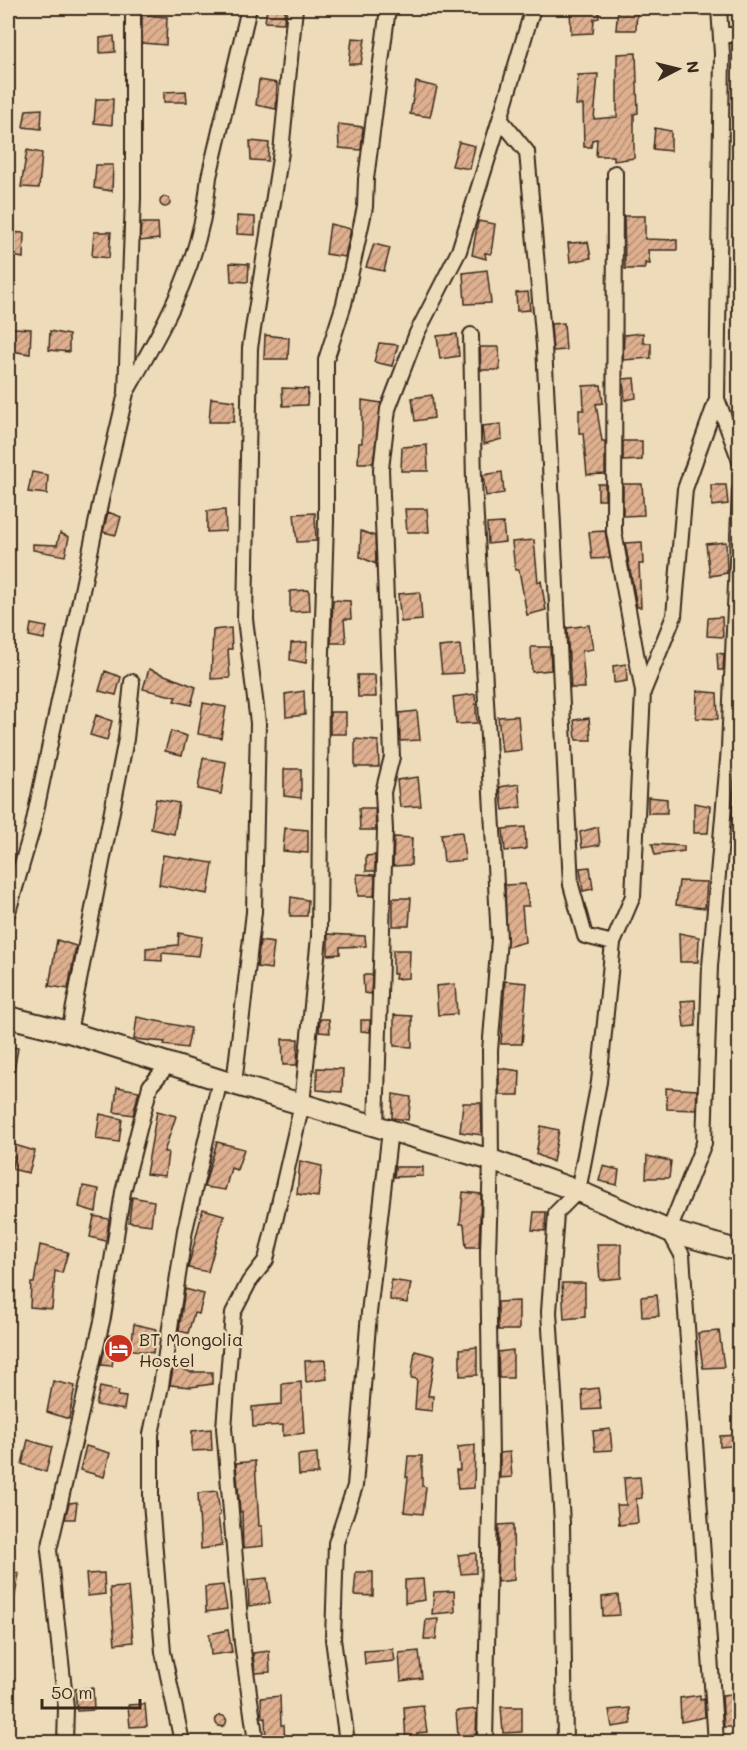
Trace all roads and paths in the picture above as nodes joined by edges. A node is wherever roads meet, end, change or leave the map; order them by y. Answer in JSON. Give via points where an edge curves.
{"nodes":[{"id":1,"x":133,"y":8,"type":"edge"},
{"id":2,"x":249,"y":8,"type":"edge"},
{"id":3,"x":295,"y":8,"type":"edge"},
{"id":4,"x":388,"y":8,"type":"edge"},
{"id":5,"x":533,"y":8,"type":"edge"},
{"id":6,"x":719,"y":8,"type":"edge"},
{"id":7,"x":721,"y":35,"type":"junction"},
{"id":8,"x":740,"y":35,"type":"edge"},
{"id":9,"x":500,"y":119,"type":"junction"},
{"id":10,"x":615,"y":173,"type":"dead end"},
{"id":11,"x":471,"y":335,"type":"dead end"},
{"id":12,"x":126,"y":393,"type":"junction"},
{"id":13,"x":717,"y":399,"type":"junction"},
{"id":14,"x":740,"y":461,"type":"edge"},
{"id":15,"x":740,"y":490,"type":"edge"},
{"id":16,"x":132,"y":682,"type":"dead end"},
{"id":17,"x":643,"y":692,"type":"junction"},
{"id":18,"x":8,"y":912,"type":"edge"},
{"id":19,"x":613,"y":943,"type":"junction"},
{"id":20,"x":8,"y":1017,"type":"edge"},
{"id":21,"x":69,"y":1032,"type":"junction"},
{"id":22,"x":169,"y":1064,"type":"junction"},
{"id":23,"x":227,"y":1082,"type":"junction"},
{"id":24,"x":302,"y":1104,"type":"junction"},
{"id":25,"x":383,"y":1129,"type":"junction"},
{"id":26,"x":491,"y":1160,"type":"junction"},
{"id":27,"x":578,"y":1191,"type":"junction"},
{"id":28,"x":669,"y":1231,"type":"junction"},
{"id":29,"x":740,"y":1251,"type":"edge"},
{"id":30,"x":65,"y":1743,"type":"edge"},
{"id":31,"x":182,"y":1743,"type":"edge"},
{"id":32,"x":256,"y":1743,"type":"edge"},
{"id":33,"x":347,"y":1743,"type":"edge"},
{"id":34,"x":485,"y":1743,"type":"edge"},
{"id":35,"x":565,"y":1743,"type":"edge"},
{"id":36,"x":716,"y":1743,"type":"edge"}],
"edges":[{"from":1,"to":12,"type":"street","via":[[133,198]]},
{"from":2,"to":12,"type":"street","via":[[209,177],[198,244],[160,332]]},
{"from":3,"to":23,"type":"street","via":[[281,152],[249,348],[245,619],[258,723],[254,912]]},
{"from":4,"to":24,"type":"street","via":[[365,207],[344,304],[326,360],[319,937]]},
{"from":5,"to":9,"type":"street"},
{"from":6,"to":7,"type":"street"},
{"from":7,"to":8,"type":"street"},
{"from":7,"to":13,"type":"street"},
{"from":9,"to":19,"type":"street","via":[[527,152],[544,346],[572,885],[585,936]]},
{"from":9,"to":25,"type":"street","via":[[459,251],[417,333],[388,409],[381,469],[392,757],[383,792]]},
{"from":10,"to":17,"type":"street","via":[[614,532]]},
{"from":11,"to":26,"type":"street","via":[[474,482],[499,939],[490,1051]]},
{"from":12,"to":18,"type":"street","via":[[32,830]]},
{"from":13,"to":14,"type":"street"},
{"from":13,"to":17,"type":"street","via":[[685,489],[674,616]]},
{"from":15,"to":28,"type":"street","via":[[729,748],[710,966],[704,1143]]},
{"from":16,"to":21,"type":"street","via":[[126,739]]},
{"from":17,"to":19,"type":"street","via":[[633,896]]},
{"from":19,"to":27,"type":"street","via":[[599,1082]]},
{"from":20,"to":21,"type":"street"},
{"from":21,"to":22,"type":"street"},
{"from":22,"to":23,"type":"street"},
{"from":22,"to":30,"type":"street","via":[[150,1086],[123,1192],[103,1317],[49,1550],[66,1708]]},
{"from":23,"to":24,"type":"street"},
{"from":23,"to":31,"type":"street","via":[[185,1230],[151,1434],[151,1502],[163,1653]]},
{"from":24,"to":25,"type":"street"},
{"from":24,"to":32,"type":"street","via":[[266,1260],[233,1313],[224,1428],[242,1643]]},
{"from":25,"to":26,"type":"street"},
{"from":25,"to":33,"type":"street","via":[[355,1486],[336,1543],[333,1639]]},
{"from":26,"to":27,"type":"street"},
{"from":26,"to":34,"type":"street"},
{"from":27,"to":28,"type":"street"},
{"from":27,"to":35,"type":"street","via":[[556,1213],[549,1312],[562,1523]]},
{"from":28,"to":29,"type":"street"},
{"from":28,"to":36,"type":"street","via":[[682,1255]]}]}
